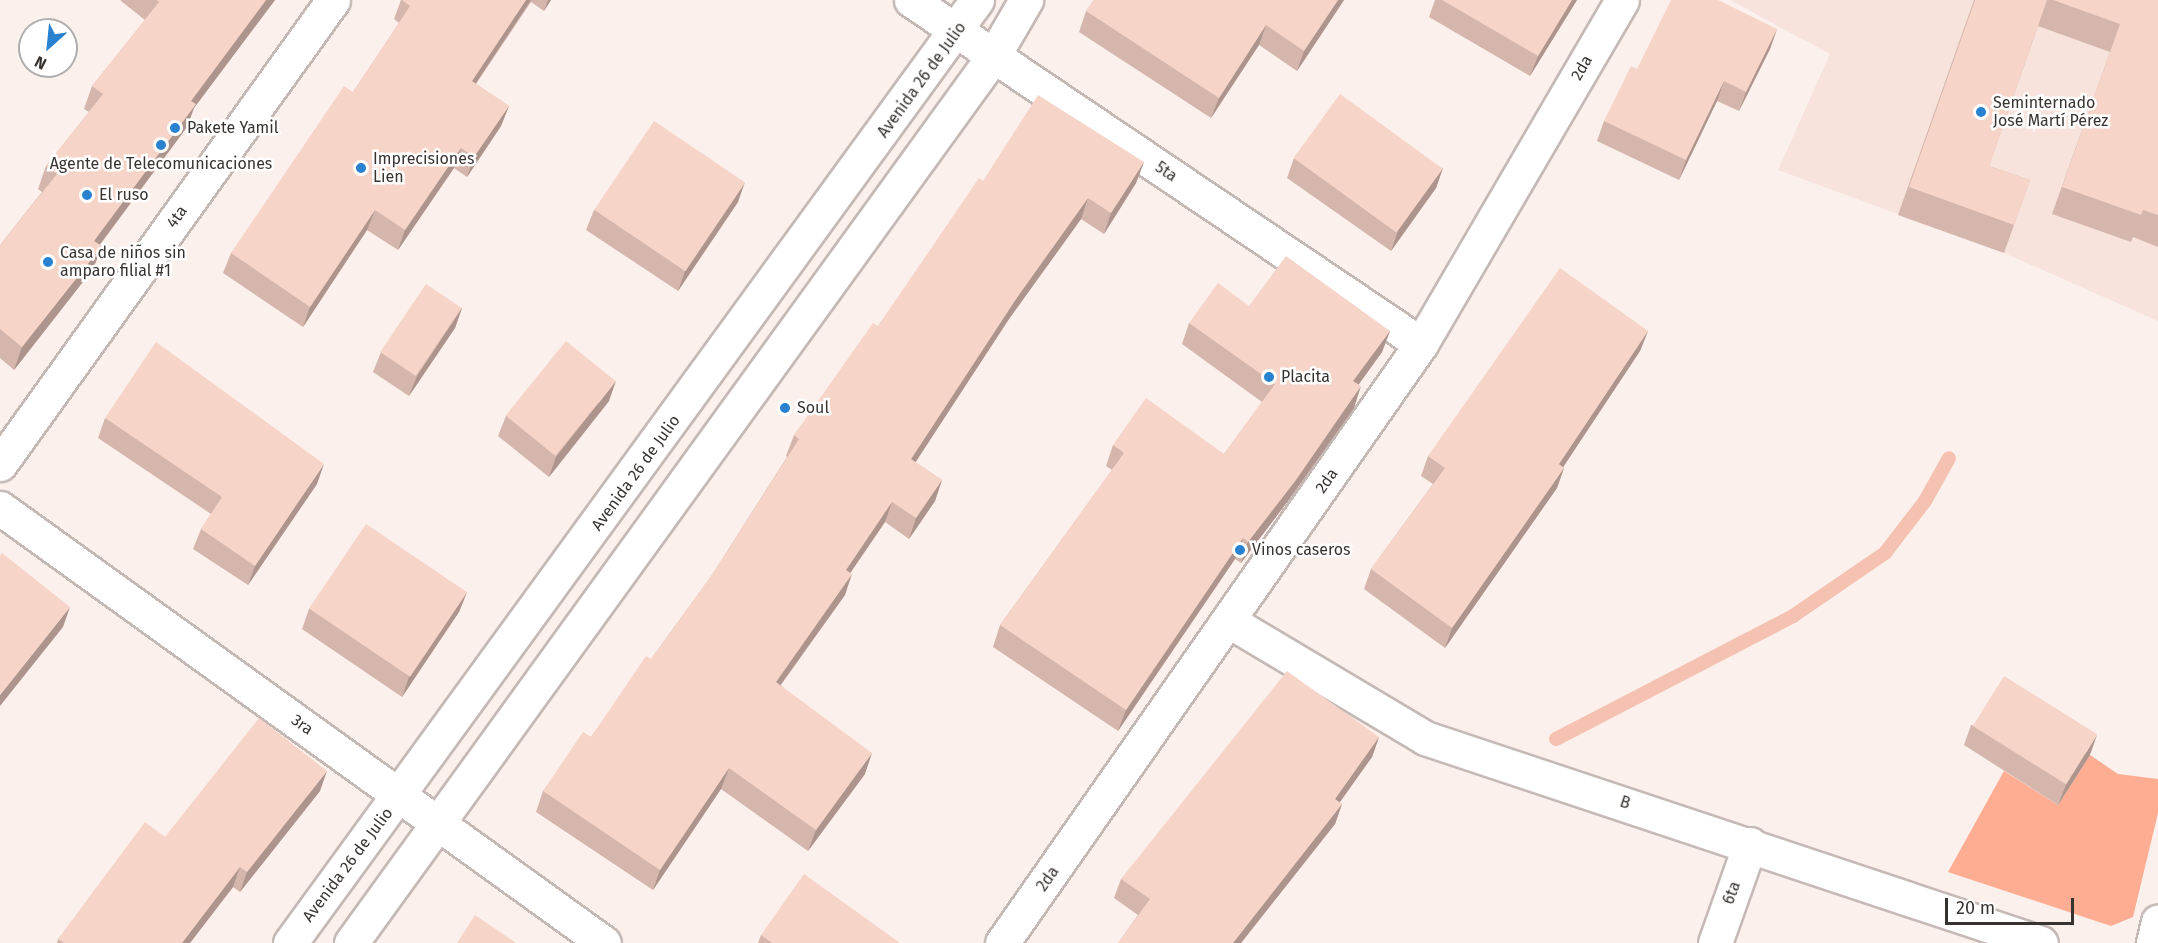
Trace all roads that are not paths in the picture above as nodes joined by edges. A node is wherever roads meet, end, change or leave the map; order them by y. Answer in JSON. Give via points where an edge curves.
{"nodes":[{"id":1,"x":333,"y":0,"type":"edge"},
{"id":2,"x":911,"y":0,"type":"edge"},
{"id":3,"x":977,"y":0,"type":"edge"},
{"id":4,"x":1026,"y":0,"type":"edge"},
{"id":5,"x":1622,"y":0,"type":"edge"},
{"id":6,"x":959,"y":32,"type":"junction"},
{"id":7,"x":994,"y":55,"type":"junction"},
{"id":8,"x":1421,"y":344,"type":"junction"},
{"id":9,"x":0,"y":464,"type":"edge"},
{"id":10,"x":0,"y":508,"type":"edge"},
{"id":11,"x":1229,"y":621,"type":"junction"},
{"id":12,"x":399,"y":796,"type":"junction"},
{"id":13,"x":440,"y":825,"type":"junction"},
{"id":14,"x":1750,"y":844,"type":"junction"},
{"id":15,"x":2158,"y":922,"type":"edge"},
{"id":16,"x":290,"y":943,"type":"edge"},
{"id":17,"x":351,"y":943,"type":"edge"},
{"id":18,"x":604,"y":943,"type":"edge"},
{"id":19,"x":1002,"y":943,"type":"edge"},
{"id":20,"x":1715,"y":943,"type":"edge"},
{"id":21,"x":2041,"y":943,"type":"edge"},
{"id":22,"x":2153,"y":943,"type":"edge"}],
"edges":[{"from":1,"to":9,"type":"street","name":"4ta"},
{"from":2,"to":6,"type":"street","name":"5ta"},
{"from":3,"to":6,"type":"street","name":"Avenida 26 de Julio"},
{"from":4,"to":7,"type":"street"},
{"from":5,"to":8,"type":"street","name":"2da"},
{"from":6,"to":7,"type":"street","name":"5ta"},
{"from":6,"to":12,"type":"street","name":"Avenida 26 de Julio"},
{"from":7,"to":8,"type":"street","name":"5ta"},
{"from":7,"to":13,"type":"street"},
{"from":8,"to":11,"type":"street","name":"2da"},
{"from":10,"to":12,"type":"street","name":"3ra"},
{"from":11,"to":14,"type":"street","name":"B","via":[[1425,738]]},
{"from":11,"to":19,"type":"street","name":"2da"},
{"from":12,"to":13,"type":"street","name":"3ra"},
{"from":12,"to":16,"type":"street","name":"Avenida 26 de Julio"},
{"from":13,"to":17,"type":"street"},
{"from":13,"to":18,"type":"street","name":"3ra"},
{"from":14,"to":20,"type":"street","name":"6ta"},
{"from":14,"to":21,"type":"street","name":"B"},
{"from":15,"to":22,"type":"street"}]}
